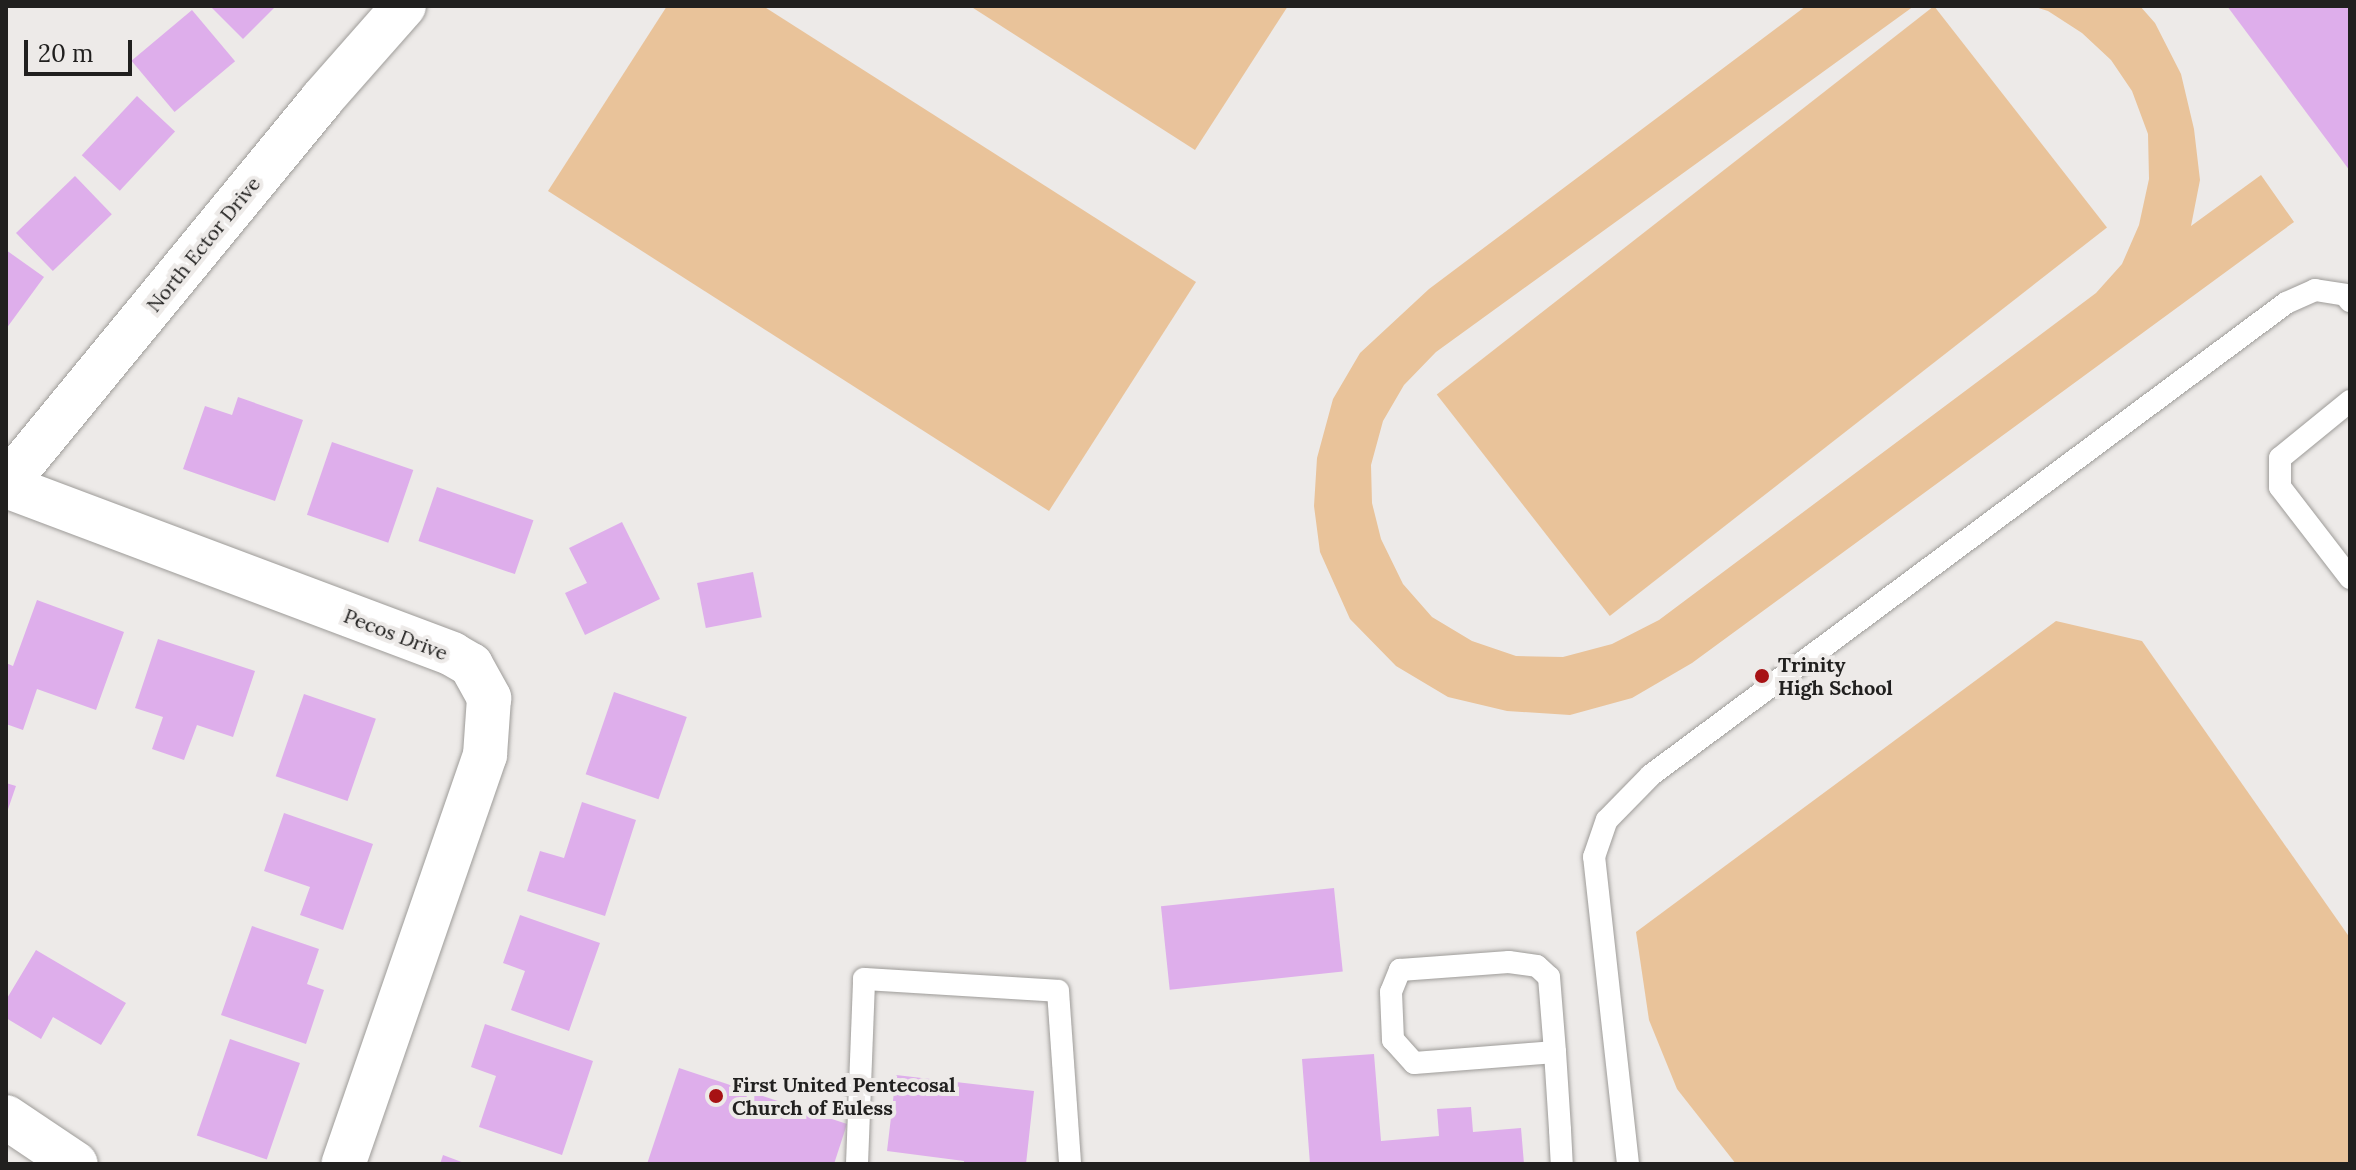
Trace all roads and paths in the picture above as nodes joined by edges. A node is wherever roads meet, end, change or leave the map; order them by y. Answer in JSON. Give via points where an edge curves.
{"nodes":[{"id":1,"x":404,"y":6,"type":"edge"},
{"id":2,"x":2350,"y":301,"type":"edge"},
{"id":3,"x":2350,"y":401,"type":"edge"},
{"id":4,"x":6,"y":485,"type":"edge"},
{"id":5,"x":2350,"y":578,"type":"edge"},
{"id":6,"x":1555,"y":1052,"type":"junction"},
{"id":7,"x":6,"y":1117,"type":"edge"},
{"id":8,"x":76,"y":1164,"type":"edge"},
{"id":9,"x":343,"y":1164,"type":"edge"},
{"id":10,"x":857,"y":1164,"type":"edge"},
{"id":11,"x":1070,"y":1164,"type":"edge"},
{"id":12,"x":1562,"y":1164,"type":"edge"},
{"id":13,"x":1628,"y":1164,"type":"edge"}],
"edges":[{"from":1,"to":4,"type":"street","name":"North Ector Drive"},
{"from":2,"to":13,"type":"lane","via":[[2345,295],[2315,290],[2286,303],[1651,775],[1607,820],[1594,857]]},
{"from":3,"to":5,"type":"lane","via":[[2280,458],[2280,487]]},
{"from":4,"to":9,"type":"street","name":"Pecos Drive","via":[[452,654],[471,665],[489,698],[485,755]]},
{"from":6,"to":6,"type":"lane","via":[[1414,1063],[1393,1040],[1391,992],[1400,970],[1509,962],[1537,966],[1549,977]]},
{"from":6,"to":12,"type":"lane"},
{"from":7,"to":8,"type":"street"},
{"from":10,"to":11,"type":"lane","via":[[864,979],[1058,991]]}]}
